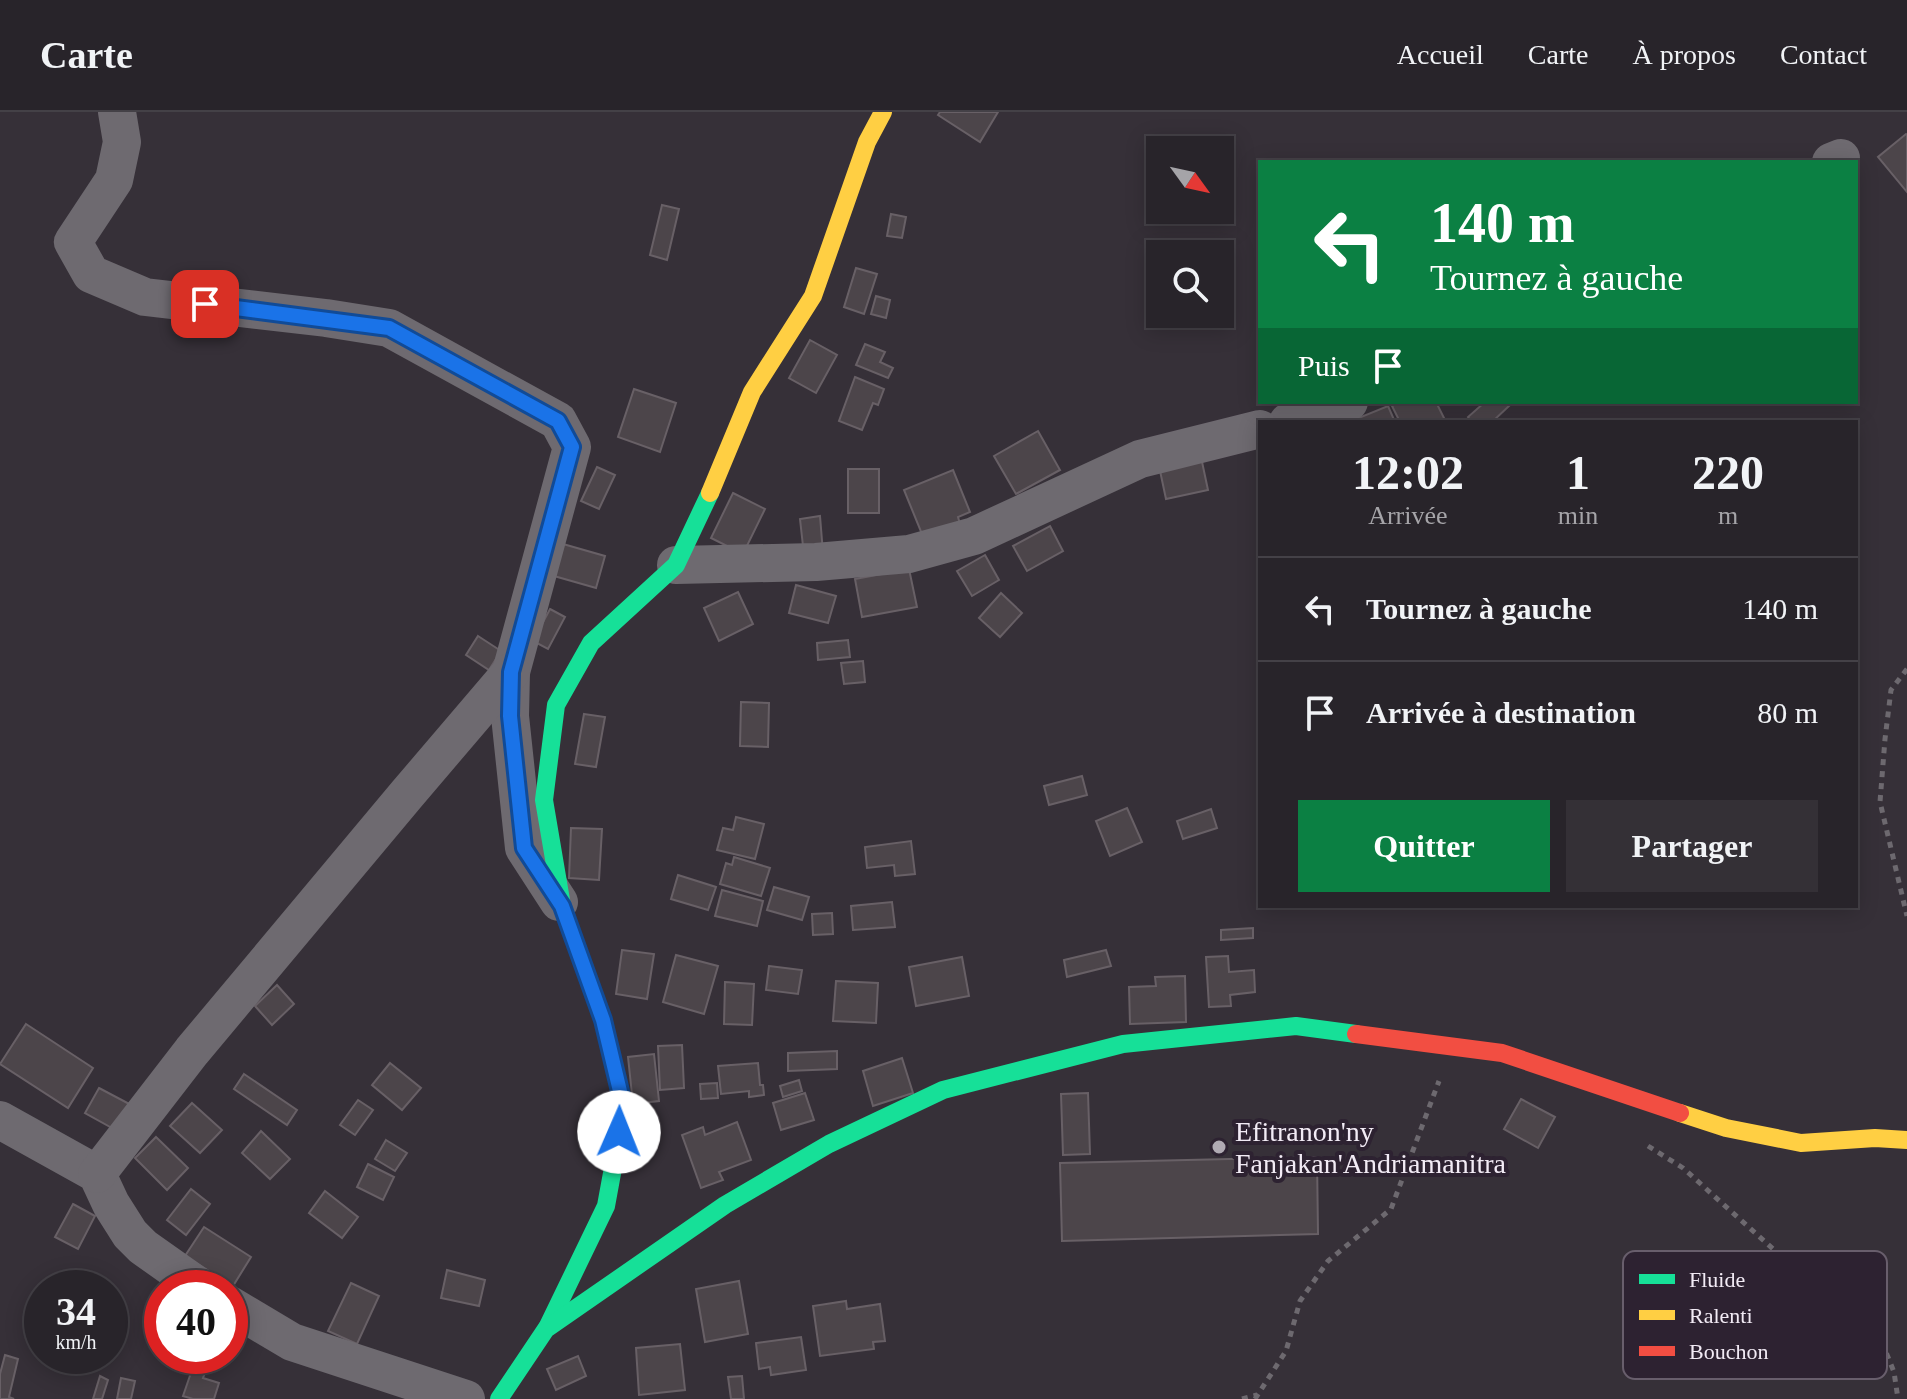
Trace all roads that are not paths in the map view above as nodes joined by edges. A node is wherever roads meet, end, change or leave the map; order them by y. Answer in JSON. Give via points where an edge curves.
{"nodes":[{"id":1,"x":117,"y":112,"type":"edge"},
{"id":2,"x":883,"y":112,"type":"edge"},
{"id":3,"x":1345,"y":404,"type":"edge"},
{"id":4,"x":1296,"y":420,"type":"edge"},
{"id":5,"x":1258,"y":430,"type":"edge"},
{"id":6,"x":676,"y":565,"type":"junction"},
{"id":7,"x":511,"y":672,"type":"junction"},
{"id":8,"x":562,"y":906,"type":"junction"},
{"id":9,"x":0,"y":1120,"type":"edge"},
{"id":10,"x":1907,"y":1140,"type":"edge"},
{"id":11,"x":97,"y":1174,"type":"junction"},
{"id":12,"x":176,"y":1270,"type":"edge"},
{"id":13,"x":248,"y":1316,"type":"edge"},
{"id":14,"x":546,"y":1329,"type":"junction"},
{"id":15,"x":466,"y":1399,"type":"edge"},
{"id":16,"x":499,"y":1399,"type":"edge"}],
"edges":[{"from":1,"to":7,"type":"street","via":[[122,142],[114,180],[73,242],[91,274],[145,297],[389,328],[558,421],[572,447]]},
{"from":2,"to":6,"type":"street","via":[[867,142],[813,296],[752,392]]},
{"from":3,"to":4,"type":"street"},
{"from":5,"to":6,"type":"street","via":[[1140,459],[974,536],[909,554]]},
{"from":6,"to":8,"type":"street","via":[[591,643],[556,705],[544,800]]},
{"from":7,"to":8,"type":"street","via":[[510,716],[524,848]]},
{"from":7,"to":11,"type":"street","via":[[202,1038]]},
{"from":8,"to":14,"type":"street","via":[[603,1020],[624,1108],[606,1206]]},
{"from":9,"to":11,"type":"street"},
{"from":10,"to":14,"type":"street","via":[[1801,1143],[1726,1128],[1502,1053],[1296,1026],[1123,1044],[943,1090],[829,1144],[725,1205]]},
{"from":11,"to":12,"type":"street","via":[[130,1234]]},
{"from":13,"to":15,"type":"street","via":[[292,1342]]},
{"from":14,"to":16,"type":"street"}]}
